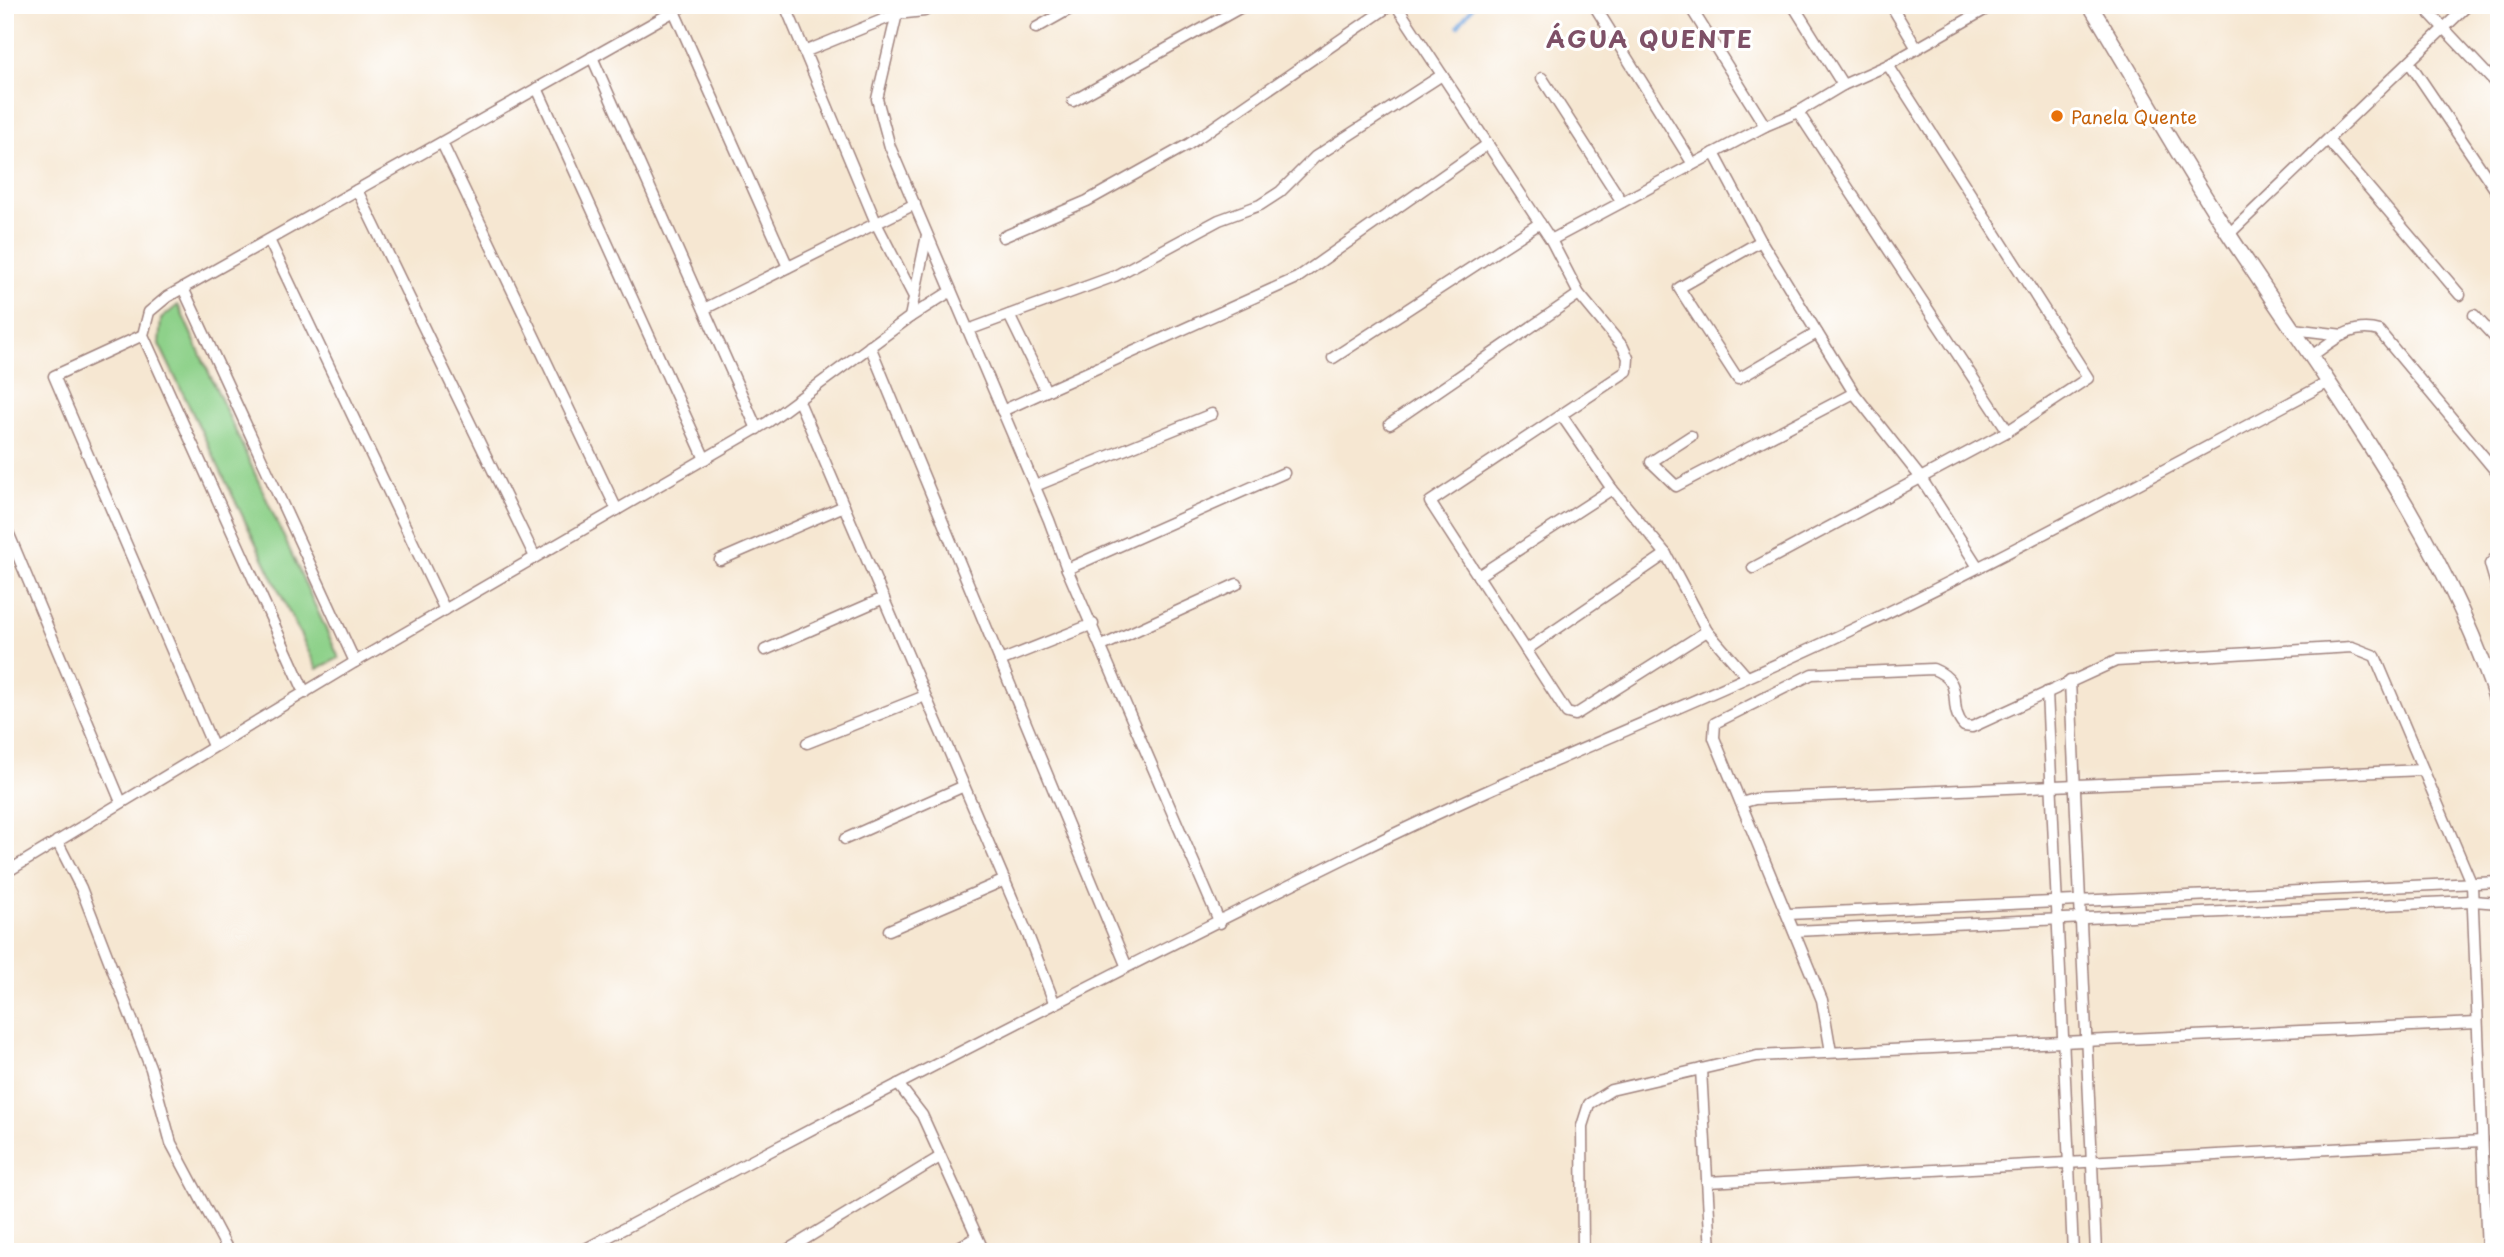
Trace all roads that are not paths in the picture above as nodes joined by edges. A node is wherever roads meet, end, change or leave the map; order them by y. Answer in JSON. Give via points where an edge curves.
{"nodes":[{"id":1,"x":785,"y":5,"type":"edge"},
{"id":2,"x":935,"y":5,"type":"edge"},
{"id":3,"x":1077,"y":5,"type":"edge"},
{"id":4,"x":1245,"y":5,"type":"edge"},
{"id":5,"x":1394,"y":5,"type":"edge"},
{"id":6,"x":1594,"y":5,"type":"edge"},
{"id":7,"x":1689,"y":5,"type":"edge"},
{"id":8,"x":1793,"y":5,"type":"edge"},
{"id":9,"x":1891,"y":5,"type":"edge"},
{"id":10,"x":1993,"y":5,"type":"edge"},
{"id":11,"x":2090,"y":5,"type":"edge"},
{"id":12,"x":2422,"y":5,"type":"edge"},
{"id":13,"x":2468,"y":5,"type":"edge"},
{"id":14,"x":680,"y":8,"type":"edge"},
{"id":15,"x":898,"y":10,"type":"edge"},
{"id":16,"x":1035,"y":28,"type":"dead end"},
{"id":17,"x":2444,"y":28,"type":"junction"},
{"id":18,"x":1916,"y":47,"type":"junction"},
{"id":19,"x":804,"y":52,"type":"junction"},
{"id":20,"x":592,"y":57,"type":"junction"},
{"id":21,"x":2409,"y":62,"type":"junction"},
{"id":22,"x":1888,"y":65,"type":"junction"},
{"id":23,"x":1442,"y":75,"type":"junction"},
{"id":24,"x":1542,"y":78,"type":"dead end"},
{"id":25,"x":1843,"y":85,"type":"junction"},
{"id":26,"x":2499,"y":87,"type":"edge"},
{"id":27,"x":537,"y":88,"type":"junction"},
{"id":28,"x":1073,"y":101,"type":"dead end"},
{"id":29,"x":1798,"y":112,"type":"junction"},
{"id":30,"x":1765,"y":126,"type":"junction"},
{"id":31,"x":2328,"y":139,"type":"junction"},
{"id":32,"x":442,"y":143,"type":"junction"},
{"id":33,"x":1488,"y":144,"type":"junction"},
{"id":34,"x":1714,"y":153,"type":"junction"},
{"id":35,"x":1693,"y":164,"type":"junction"},
{"id":36,"x":357,"y":190,"type":"junction"},
{"id":37,"x":2499,"y":195,"type":"edge"},
{"id":38,"x":1622,"y":202,"type":"junction"},
{"id":39,"x":915,"y":204,"type":"junction"},
{"id":40,"x":1540,"y":222,"type":"junction"},
{"id":41,"x":877,"y":225,"type":"junction"},
{"id":42,"x":2229,"y":234,"type":"junction"},
{"id":43,"x":928,"y":235,"type":"junction"},
{"id":44,"x":1003,"y":237,"type":"dead end"},
{"id":45,"x":269,"y":240,"type":"junction"},
{"id":46,"x":1551,"y":240,"type":"junction"},
{"id":47,"x":1760,"y":241,"type":"junction"},
{"id":48,"x":788,"y":267,"type":"junction"},
{"id":49,"x":183,"y":288,"type":"junction"},
{"id":50,"x":951,"y":292,"type":"junction"},
{"id":51,"x":913,"y":295,"type":"junction"},
{"id":52,"x":1579,"y":295,"type":"junction"},
{"id":53,"x":2460,"y":295,"type":"dead end"},
{"id":54,"x":704,"y":309,"type":"junction"},
{"id":55,"x":1009,"y":315,"type":"junction"},
{"id":56,"x":2474,"y":315,"type":"dead end"},
{"id":57,"x":910,"y":317,"type":"junction"},
{"id":58,"x":2293,"y":329,"type":"junction"},
{"id":59,"x":968,"y":330,"type":"junction"},
{"id":60,"x":1817,"y":333,"type":"junction"},
{"id":61,"x":143,"y":335,"type":"junction"},
{"id":62,"x":2343,"y":335,"type":"junction"},
{"id":63,"x":2499,"y":342,"type":"edge"},
{"id":64,"x":870,"y":346,"type":"junction"},
{"id":65,"x":2311,"y":356,"type":"junction"},
{"id":66,"x":1333,"y":358,"type":"dead end"},
{"id":67,"x":2329,"y":382,"type":"junction"},
{"id":68,"x":1046,"y":391,"type":"junction"},
{"id":69,"x":1854,"y":393,"type":"junction"},
{"id":70,"x":798,"y":399,"type":"junction"},
{"id":71,"x":1002,"y":411,"type":"junction"},
{"id":72,"x":1212,"y":414,"type":"dead end"},
{"id":73,"x":1562,"y":416,"type":"junction"},
{"id":74,"x":1390,"y":424,"type":"dead end"},
{"id":75,"x":757,"y":429,"type":"junction"},
{"id":76,"x":2008,"y":431,"type":"junction"},
{"id":77,"x":1691,"y":436,"type":"dead end"},
{"id":78,"x":705,"y":459,"type":"junction"},
{"id":79,"x":2498,"y":472,"type":"edge"},
{"id":80,"x":1284,"y":473,"type":"dead end"},
{"id":81,"x":1921,"y":478,"type":"junction"},
{"id":82,"x":1035,"y":486,"type":"junction"},
{"id":83,"x":1612,"y":489,"type":"junction"},
{"id":84,"x":844,"y":506,"type":"junction"},
{"id":85,"x":617,"y":510,"type":"junction"},
{"id":86,"x":5,"y":525,"type":"edge"},
{"id":87,"x":2499,"y":553,"type":"edge"},
{"id":88,"x":1665,"y":554,"type":"junction"},
{"id":89,"x":536,"y":557,"type":"junction"},
{"id":90,"x":720,"y":560,"type":"dead end"},
{"id":91,"x":1978,"y":566,"type":"junction"},
{"id":92,"x":1753,"y":568,"type":"dead end"},
{"id":93,"x":1067,"y":569,"type":"junction"},
{"id":94,"x":1478,"y":576,"type":"junction"},
{"id":95,"x":1237,"y":583,"type":"dead end"},
{"id":96,"x":2499,"y":595,"type":"edge"},
{"id":97,"x":884,"y":598,"type":"junction"},
{"id":98,"x":444,"y":610,"type":"junction"},
{"id":99,"x":1093,"y":624,"type":"junction"},
{"id":100,"x":1707,"y":631,"type":"junction"},
{"id":101,"x":1102,"y":646,"type":"junction"},
{"id":102,"x":765,"y":650,"type":"dead end"},
{"id":103,"x":1526,"y":650,"type":"junction"},
{"id":104,"x":1000,"y":661,"type":"junction"},
{"id":105,"x":355,"y":662,"type":"junction"},
{"id":106,"x":1747,"y":677,"type":"junction"},
{"id":107,"x":2070,"y":681,"type":"junction"},
{"id":108,"x":2048,"y":692,"type":"junction"},
{"id":109,"x":305,"y":693,"type":"junction"},
{"id":110,"x":925,"y":696,"type":"junction"},
{"id":111,"x":2498,"y":699,"type":"edge"},
{"id":112,"x":807,"y":743,"type":"dead end"},
{"id":113,"x":213,"y":746,"type":"junction"},
{"id":114,"x":2423,"y":770,"type":"junction"},
{"id":115,"x":2075,"y":784,"type":"junction"},
{"id":116,"x":2051,"y":785,"type":"junction"},
{"id":117,"x":964,"y":786,"type":"junction"},
{"id":118,"x":121,"y":802,"type":"junction"},
{"id":119,"x":1741,"y":803,"type":"junction"},
{"id":120,"x":845,"y":839,"type":"dead end"},
{"id":121,"x":57,"y":841,"type":"junction"},
{"id":122,"x":5,"y":873,"type":"edge"},
{"id":123,"x":1005,"y":880,"type":"junction"},
{"id":124,"x":2499,"y":882,"type":"edge"},
{"id":125,"x":2472,"y":885,"type":"junction"},
{"id":126,"x":2473,"y":901,"type":"junction"},
{"id":127,"x":2080,"y":903,"type":"junction"},
{"id":128,"x":2499,"y":903,"type":"edge"},
{"id":129,"x":2056,"y":904,"type":"junction"},
{"id":130,"x":1788,"y":914,"type":"junction"},
{"id":131,"x":2082,"y":918,"type":"junction"},
{"id":132,"x":2059,"y":919,"type":"junction"},
{"id":133,"x":1220,"y":923,"type":"junction"},
{"id":134,"x":889,"y":930,"type":"dead end"},
{"id":135,"x":1794,"y":930,"type":"junction"},
{"id":136,"x":1126,"y":965,"type":"junction"},
{"id":137,"x":1054,"y":1002,"type":"junction"},
{"id":138,"x":2477,"y":1023,"type":"junction"},
{"id":139,"x":2087,"y":1040,"type":"junction"},
{"id":140,"x":2064,"y":1042,"type":"junction"},
{"id":141,"x":1831,"y":1052,"type":"junction"},
{"id":142,"x":1701,"y":1069,"type":"junction"},
{"id":143,"x":898,"y":1084,"type":"junction"},
{"id":144,"x":2482,"y":1142,"type":"junction"},
{"id":145,"x":940,"y":1157,"type":"junction"},
{"id":146,"x":2092,"y":1161,"type":"junction"},
{"id":147,"x":2069,"y":1162,"type":"junction"},
{"id":148,"x":1707,"y":1182,"type":"junction"},
{"id":149,"x":977,"y":1237,"type":"junction"},
{"id":150,"x":593,"y":1249,"type":"edge"},
{"id":151,"x":229,"y":1252,"type":"edge"},
{"id":152,"x":580,"y":1252,"type":"edge"},
{"id":153,"x":783,"y":1252,"type":"edge"},
{"id":154,"x":950,"y":1252,"type":"edge"},
{"id":155,"x":984,"y":1252,"type":"edge"},
{"id":156,"x":1583,"y":1252,"type":"edge"},
{"id":157,"x":1711,"y":1252,"type":"edge"},
{"id":158,"x":2073,"y":1252,"type":"edge"},
{"id":159,"x":2096,"y":1252,"type":"edge"},
{"id":160,"x":2487,"y":1252,"type":"edge"}],
"edges":[{"from":1,"to":19,"type":"street"},
{"from":2,"to":15,"type":"street","via":[[924,11]]},
{"from":3,"to":16,"type":"street"},
{"from":4,"to":28,"type":"street"},
{"from":5,"to":23,"type":"street"},
{"from":5,"to":44,"type":"street","via":[[1189,144],[1087,201]]},
{"from":6,"to":35,"type":"street"},
{"from":7,"to":30,"type":"street"},
{"from":8,"to":25,"type":"street"},
{"from":9,"to":18,"type":"street"},
{"from":10,"to":18,"type":"street"},
{"from":11,"to":42,"type":"main road"},
{"from":12,"to":17,"type":"street"},
{"from":13,"to":17,"type":"street"},
{"from":14,"to":20,"type":"street"},
{"from":14,"to":48,"type":"street"},
{"from":15,"to":19,"type":"street"},
{"from":15,"to":39,"type":"street","via":[[877,99],[890,147]]},
{"from":17,"to":21,"type":"street"},
{"from":17,"to":26,"type":"street"},
{"from":18,"to":22,"type":"street"},
{"from":19,"to":41,"type":"street"},
{"from":20,"to":27,"type":"street"},
{"from":20,"to":54,"type":"street"},
{"from":21,"to":31,"type":"street"},
{"from":21,"to":37,"type":"street"},
{"from":22,"to":25,"type":"street"},
{"from":22,"to":76,"type":"street","via":[[2088,378]]},
{"from":23,"to":33,"type":"street"},
{"from":23,"to":55,"type":"street","via":[[1315,157],[1260,205],[1219,220],[1115,276]]},
{"from":24,"to":38,"type":"street"},
{"from":25,"to":29,"type":"street"},
{"from":27,"to":32,"type":"street"},
{"from":27,"to":78,"type":"street"},
{"from":29,"to":30,"type":"street"},
{"from":29,"to":76,"type":"street"},
{"from":30,"to":34,"type":"street"},
{"from":31,"to":42,"type":"street"},
{"from":31,"to":53,"type":"street"},
{"from":32,"to":36,"type":"street"},
{"from":32,"to":85,"type":"street"},
{"from":33,"to":40,"type":"street"},
{"from":33,"to":68,"type":"street","via":[[1297,278]]},
{"from":34,"to":35,"type":"street"},
{"from":34,"to":47,"type":"street"},
{"from":35,"to":38,"type":"street"},
{"from":36,"to":45,"type":"street"},
{"from":36,"to":89,"type":"street"},
{"from":38,"to":46,"type":"street"},
{"from":39,"to":41,"type":"street"},
{"from":39,"to":43,"type":"street"},
{"from":40,"to":46,"type":"street"},
{"from":40,"to":66,"type":"street"},
{"from":41,"to":48,"type":"street"},
{"from":41,"to":51,"type":"street"},
{"from":42,"to":58,"type":"main road"},
{"from":43,"to":50,"type":"street"},
{"from":43,"to":51,"type":"street"},
{"from":45,"to":49,"type":"street"},
{"from":45,"to":98,"type":"street"},
{"from":46,"to":52,"type":"street"},
{"from":47,"to":60,"type":"street"},
{"from":47,"to":60,"type":"street","via":[[1679,288],[1738,379]]},
{"from":48,"to":54,"type":"street"},
{"from":49,"to":61,"type":"street","via":[[149,312]]},
{"from":49,"to":105,"type":"street"},
{"from":50,"to":57,"type":"street"},
{"from":50,"to":59,"type":"street"},
{"from":51,"to":57,"type":"street"},
{"from":52,"to":73,"type":"street","via":[[1623,347],[1629,364],[1627,371]]},
{"from":52,"to":74,"type":"street"},
{"from":54,"to":75,"type":"street"},
{"from":55,"to":59,"type":"street"},
{"from":55,"to":68,"type":"street"},
{"from":56,"to":63,"type":"street"},
{"from":57,"to":64,"type":"street"},
{"from":58,"to":62,"type":"street"},
{"from":58,"to":65,"type":"main road"},
{"from":59,"to":71,"type":"street"},
{"from":60,"to":69,"type":"street"},
{"from":61,"to":109,"type":"street"},
{"from":61,"to":113,"type":"street","via":[[54,376]]},
{"from":62,"to":65,"type":"street"},
{"from":62,"to":79,"type":"street","via":[[2365,327],[2379,331]]},
{"from":64,"to":70,"type":"street"},
{"from":64,"to":104,"type":"street"},
{"from":65,"to":67,"type":"main road"},
{"from":67,"to":91,"type":"street"},
{"from":67,"to":111,"type":"main road","via":[[2401,492],[2449,585]]},
{"from":68,"to":71,"type":"street"},
{"from":69,"to":77,"type":"street","via":[[1676,486],[1651,462]]},
{"from":69,"to":81,"type":"street"},
{"from":70,"to":75,"type":"street"},
{"from":70,"to":84,"type":"street"},
{"from":71,"to":82,"type":"street"},
{"from":72,"to":82,"type":"street"},
{"from":73,"to":83,"type":"street"},
{"from":73,"to":94,"type":"street","via":[[1430,502]]},
{"from":75,"to":78,"type":"street"},
{"from":76,"to":81,"type":"street"},
{"from":78,"to":85,"type":"street"},
{"from":80,"to":93,"type":"street"},
{"from":81,"to":91,"type":"street"},
{"from":81,"to":92,"type":"street"},
{"from":82,"to":93,"type":"street"},
{"from":83,"to":88,"type":"street"},
{"from":83,"to":94,"type":"street"},
{"from":84,"to":90,"type":"street"},
{"from":84,"to":97,"type":"street"},
{"from":85,"to":89,"type":"street"},
{"from":86,"to":118,"type":"street"},
{"from":87,"to":96,"type":"street","via":[[2490,564]]},
{"from":88,"to":100,"type":"street"},
{"from":88,"to":103,"type":"street"},
{"from":89,"to":98,"type":"street"},
{"from":91,"to":106,"type":"street"},
{"from":93,"to":99,"type":"street"},
{"from":94,"to":103,"type":"street"},
{"from":95,"to":101,"type":"street"},
{"from":97,"to":102,"type":"street"},
{"from":97,"to":110,"type":"street"},
{"from":98,"to":105,"type":"street"},
{"from":99,"to":101,"type":"street"},
{"from":99,"to":104,"type":"street"},
{"from":100,"to":103,"type":"street","via":[[1575,715],[1567,713]]},
{"from":100,"to":106,"type":"street"},
{"from":101,"to":133,"type":"street"},
{"from":104,"to":136,"type":"street"},
{"from":105,"to":109,"type":"street"},
{"from":106,"to":133,"type":"street","via":[[1360,851]]},
{"from":107,"to":108,"type":"street"},
{"from":107,"to":114,"type":"street","via":[[2134,658],[2367,650],[2375,656]]},
{"from":107,"to":115,"type":"street"},
{"from":108,"to":116,"type":"street"},
{"from":108,"to":119,"type":"street","via":[[1972,727],[1957,719],[1954,687],[1946,675],[1933,669],[1812,674],[1715,723],[1714,738]]},
{"from":109,"to":113,"type":"street"},
{"from":110,"to":112,"type":"street"},
{"from":110,"to":117,"type":"street"},
{"from":113,"to":118,"type":"street"},
{"from":114,"to":115,"type":"street"},
{"from":114,"to":125,"type":"street"},
{"from":115,"to":116,"type":"street"},
{"from":115,"to":127,"type":"street"},
{"from":116,"to":119,"type":"street"},
{"from":116,"to":129,"type":"street"},
{"from":117,"to":120,"type":"street"},
{"from":117,"to":123,"type":"street"},
{"from":118,"to":121,"type":"street"},
{"from":119,"to":130,"type":"street"},
{"from":121,"to":122,"type":"street"},
{"from":121,"to":151,"type":"street","via":[[81,888],[151,1069],[170,1143]]},
{"from":123,"to":134,"type":"street"},
{"from":123,"to":137,"type":"street"},
{"from":124,"to":125,"type":"street"},
{"from":125,"to":126,"type":"street"},
{"from":125,"to":127,"type":"street"},
{"from":126,"to":128,"type":"street"},
{"from":126,"to":131,"type":"street"},
{"from":126,"to":138,"type":"street"},
{"from":127,"to":129,"type":"street"},
{"from":127,"to":131,"type":"street"},
{"from":129,"to":130,"type":"street"},
{"from":129,"to":132,"type":"street"},
{"from":130,"to":135,"type":"street"},
{"from":131,"to":132,"type":"street"},
{"from":131,"to":139,"type":"street"},
{"from":132,"to":135,"type":"street"},
{"from":132,"to":140,"type":"street"},
{"from":133,"to":136,"type":"street"},
{"from":135,"to":141,"type":"street","via":[[1822,1000]]},
{"from":136,"to":137,"type":"street"},
{"from":137,"to":143,"type":"street"},
{"from":138,"to":139,"type":"street"},
{"from":138,"to":144,"type":"street"},
{"from":139,"to":140,"type":"street"},
{"from":139,"to":146,"type":"street"},
{"from":140,"to":141,"type":"street"},
{"from":140,"to":147,"type":"street"},
{"from":141,"to":142,"type":"street","via":[[1757,1056]]},
{"from":142,"to":148,"type":"street"},
{"from":142,"to":156,"type":"street","via":[[1611,1090],[1589,1104],[1582,1126]]},
{"from":143,"to":145,"type":"street","via":[[922,1115]]},
{"from":143,"to":150,"type":"street"},
{"from":144,"to":146,"type":"street"},
{"from":144,"to":160,"type":"street"},
{"from":145,"to":149,"type":"street"},
{"from":145,"to":153,"type":"street"},
{"from":146,"to":147,"type":"street"},
{"from":146,"to":159,"type":"street"},
{"from":147,"to":148,"type":"street"},
{"from":147,"to":158,"type":"street"},
{"from":148,"to":157,"type":"street"},
{"from":149,"to":154,"type":"street"},
{"from":149,"to":155,"type":"street"},
{"from":150,"to":152,"type":"street"}]}
